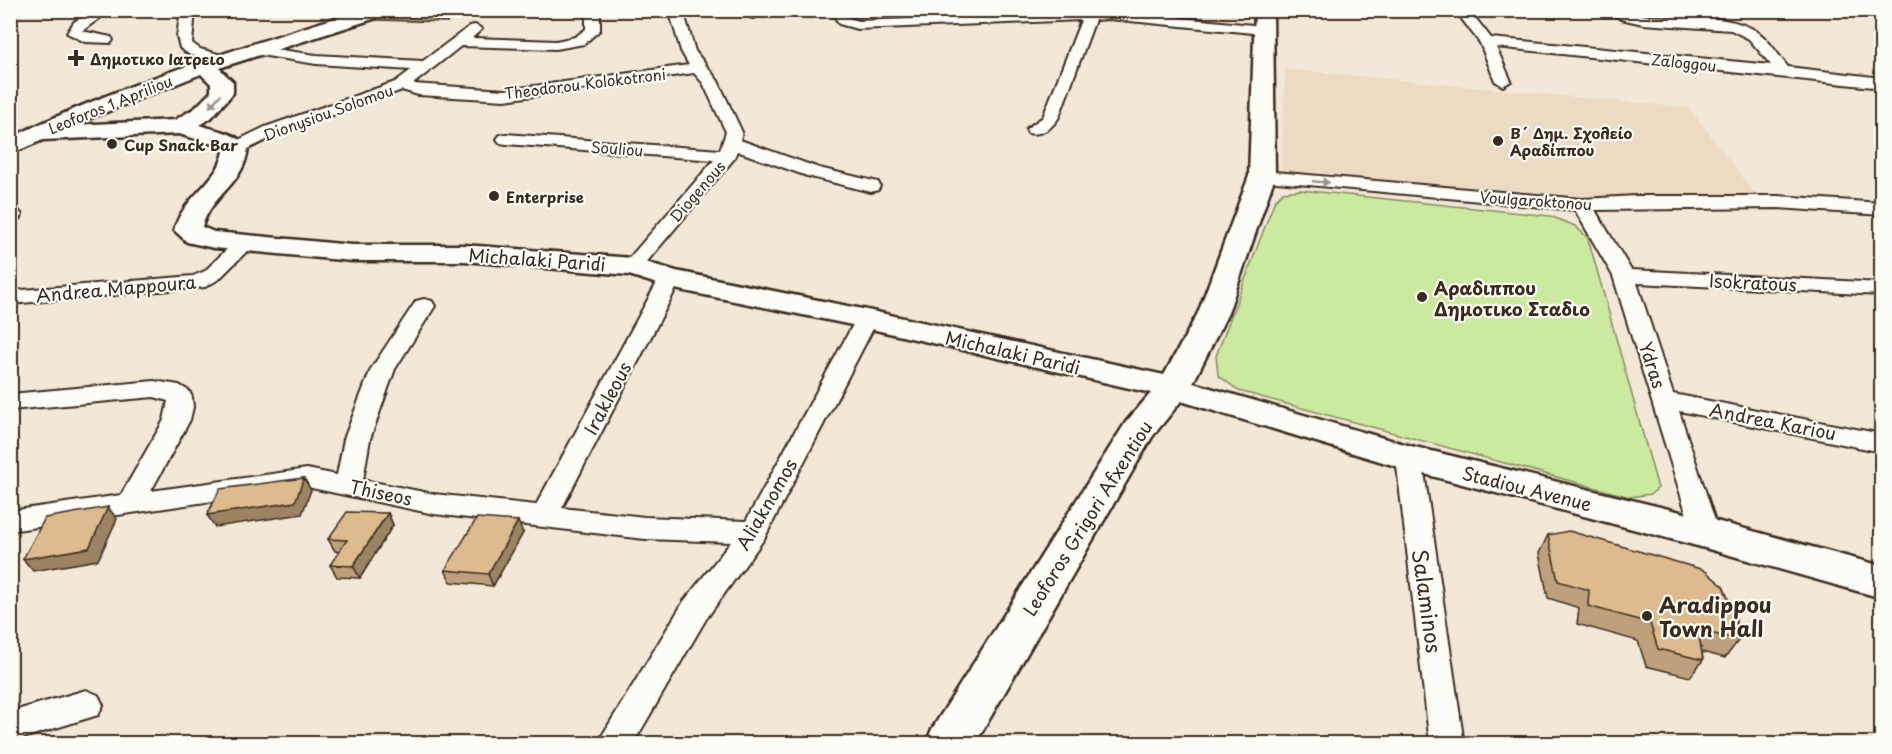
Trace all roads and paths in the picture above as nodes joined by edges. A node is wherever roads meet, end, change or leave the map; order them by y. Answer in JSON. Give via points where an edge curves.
{"nodes":[{"id":1,"x":105,"y":10,"type":"edge"},
{"id":2,"x":188,"y":10,"type":"edge"},
{"id":3,"x":382,"y":10,"type":"edge"},
{"id":4,"x":593,"y":10,"type":"edge"},
{"id":5,"x":676,"y":10,"type":"edge"},
{"id":6,"x":837,"y":10,"type":"edge"},
{"id":7,"x":1461,"y":10,"type":"edge"},
{"id":8,"x":1611,"y":10,"type":"edge"},
{"id":9,"x":1089,"y":16,"type":"junction"},
{"id":10,"x":1264,"y":20,"type":"edge"},
{"id":11,"x":475,"y":29,"type":"dead end"},
{"id":12,"x":106,"y":40,"type":"dead end"},
{"id":13,"x":460,"y":42,"type":"junction"},
{"id":14,"x":1487,"y":42,"type":"junction"},
{"id":15,"x":253,"y":51,"type":"junction"},
{"id":16,"x":215,"y":64,"type":"junction"},
{"id":17,"x":423,"y":66,"type":"junction"},
{"id":18,"x":698,"y":68,"type":"junction"},
{"id":19,"x":1783,"y":71,"type":"junction"},
{"id":20,"x":1503,"y":81,"type":"dead end"},
{"id":21,"x":1881,"y":83,"type":"edge"},
{"id":22,"x":401,"y":85,"type":"junction"},
{"id":23,"x":180,"y":127,"type":"junction"},
{"id":24,"x":1034,"y":129,"type":"dead end"},
{"id":25,"x":41,"y":132,"type":"junction"},
{"id":26,"x":506,"y":140,"type":"dead end"},
{"id":27,"x":10,"y":147,"type":"edge"},
{"id":28,"x":236,"y":148,"type":"junction"},
{"id":29,"x":729,"y":150,"type":"junction"},
{"id":30,"x":1262,"y":176,"type":"junction"},
{"id":31,"x":871,"y":186,"type":"dead end"},
{"id":32,"x":1582,"y":205,"type":"junction"},
{"id":33,"x":1881,"y":209,"type":"edge"},
{"id":34,"x":244,"y":243,"type":"junction"},
{"id":35,"x":632,"y":267,"type":"junction"},
{"id":36,"x":1624,"y":276,"type":"junction"},
{"id":37,"x":670,"y":279,"type":"junction"},
{"id":38,"x":1881,"y":289,"type":"edge"},
{"id":39,"x":10,"y":298,"type":"edge"},
{"id":40,"x":424,"y":306,"type":"dead end"},
{"id":41,"x":867,"y":318,"type":"junction"},
{"id":42,"x":1174,"y":388,"type":"junction"},
{"id":43,"x":1664,"y":400,"type":"junction"},
{"id":44,"x":10,"y":402,"type":"edge"},
{"id":45,"x":1881,"y":443,"type":"edge"},
{"id":46,"x":1409,"y":458,"type":"junction"},
{"id":47,"x":350,"y":485,"type":"junction"},
{"id":48,"x":130,"y":504,"type":"junction"},
{"id":49,"x":544,"y":517,"type":"junction"},
{"id":50,"x":10,"y":521,"type":"edge"},
{"id":51,"x":754,"y":532,"type":"junction"},
{"id":52,"x":1705,"y":533,"type":"junction"},
{"id":53,"x":1881,"y":582,"type":"edge"},
{"id":54,"x":86,"y":705,"type":"dead end"},
{"id":55,"x":10,"y":727,"type":"edge"},
{"id":56,"x":615,"y":744,"type":"edge"},
{"id":57,"x":949,"y":744,"type":"edge"},
{"id":58,"x":1447,"y":744,"type":"edge"}],
"edges":[{"from":1,"to":12,"type":"street","via":[[79,25],[74,33]]},
{"from":2,"to":16,"type":"street","via":[[185,45]]},
{"from":3,"to":15,"type":"main road","name":"Leoforos 1 Apriliou"},
{"from":4,"to":13,"type":"street","via":[[593,30],[579,41],[556,45]]},
{"from":5,"to":18,"type":"street","name":"Diogenous","via":[[688,51]]},
{"from":6,"to":9,"type":"street","via":[[844,21],[872,26]]},
{"from":7,"to":14,"type":"street"},
{"from":8,"to":19,"type":"street","via":[[1631,18],[1737,27],[1752,35]]},
{"from":9,"to":10,"type":"street"},
{"from":9,"to":24,"type":"street","via":[[1051,117]]},
{"from":10,"to":30,"type":"main road","name":"Leoforos Grigori Afxentiou"},
{"from":11,"to":13,"type":"street","name":"Dionysiou Solomou"},
{"from":13,"to":17,"type":"street","name":"Dionysiou Solomou"},
{"from":14,"to":19,"type":"street","name":"Zaloggou"},
{"from":14,"to":20,"type":"street"},
{"from":15,"to":16,"type":"main road","name":"Leoforos 1 Apriliou"},
{"from":15,"to":17,"type":"street","via":[[319,60]]},
{"from":16,"to":23,"type":"main road","one_way":true,"via":[[222,93],[203,113]]},
{"from":16,"to":25,"type":"main road","name":"Leoforos 1 Apriliou","via":[[137,91]]},
{"from":17,"to":22,"type":"street","name":"Dionysiou Solomou"},
{"from":18,"to":22,"type":"street","name":"Theodorou Kolokotroni","via":[[505,95],[418,90]]},
{"from":18,"to":29,"type":"street","name":"Diogenous","via":[[710,81],[734,132]]},
{"from":19,"to":21,"type":"street","name":"Zaloggou"},
{"from":22,"to":28,"type":"street","name":"Dionysiou Solomou","via":[[271,131]]},
{"from":23,"to":25,"type":"main road"},
{"from":23,"to":28,"type":"main road","via":[[221,139]]},
{"from":25,"to":27,"type":"main road","name":"Leoforos 1 Apriliou"},
{"from":26,"to":29,"type":"street","name":"Souliou"},
{"from":28,"to":34,"type":"main road","name":"Michalaki Paridi","via":[[232,171],[195,207],[188,230],[197,236]]},
{"from":29,"to":31,"type":"street","name":"Souliou"},
{"from":29,"to":35,"type":"street","name":"Diogenous"},
{"from":30,"to":32,"type":"street","name":"Voulgaroktonou","one_way":true},
{"from":30,"to":42,"type":"main road","name":"Leoforos Grigori Afxentiou","via":[[1213,313]]},
{"from":32,"to":33,"type":"street","name":"Voulgaroktonou","via":[[1778,202]]},
{"from":32,"to":36,"type":"street","name":"Ydras"},
{"from":34,"to":35,"type":"main road","name":"Michalaki Paridi","via":[[352,254],[464,254]]},
{"from":34,"to":39,"type":"street","name":"Andrea Mappoura","via":[[212,275],[197,282]]},
{"from":35,"to":37,"type":"main road","name":"Michalaki Paridi"},
{"from":36,"to":38,"type":"street","name":"Isokratous"},
{"from":36,"to":43,"type":"street","name":"Ydras"},
{"from":37,"to":41,"type":"main road","name":"Michalaki Paridi"},
{"from":37,"to":49,"type":"street","name":"Irakleous"},
{"from":40,"to":47,"type":"street","via":[[383,369],[357,439]]},
{"from":41,"to":42,"type":"main road","name":"Michalaki Paridi"},
{"from":41,"to":51,"type":"street","name":"Aliaknomos"},
{"from":42,"to":46,"type":"main road","name":"Stadiou Avenue"},
{"from":42,"to":57,"type":"main road","name":"Leoforos Grigori Afxentiou","via":[[1138,430]]},
{"from":43,"to":45,"type":"street","name":"Andrea Kariou"},
{"from":43,"to":52,"type":"street","name":"Ydras"},
{"from":44,"to":48,"type":"street","via":[[154,389],[180,397],[177,420]]},
{"from":46,"to":52,"type":"main road","name":"Stadiou Avenue"},
{"from":46,"to":58,"type":"street","name":"Salaminos"},
{"from":47,"to":48,"type":"street","name":"Thiseos","via":[[308,478]]},
{"from":47,"to":49,"type":"street","name":"Thiseos","via":[[434,504]]},
{"from":48,"to":50,"type":"street","name":"Thiseos"},
{"from":49,"to":51,"type":"street","name":"Thiseos","via":[[645,528]]},
{"from":51,"to":56,"type":"street","name":"Aliaknomos","via":[[695,610]]},
{"from":52,"to":53,"type":"main road","name":"Stadiou Avenue"},
{"from":54,"to":55,"type":"street"}]}
